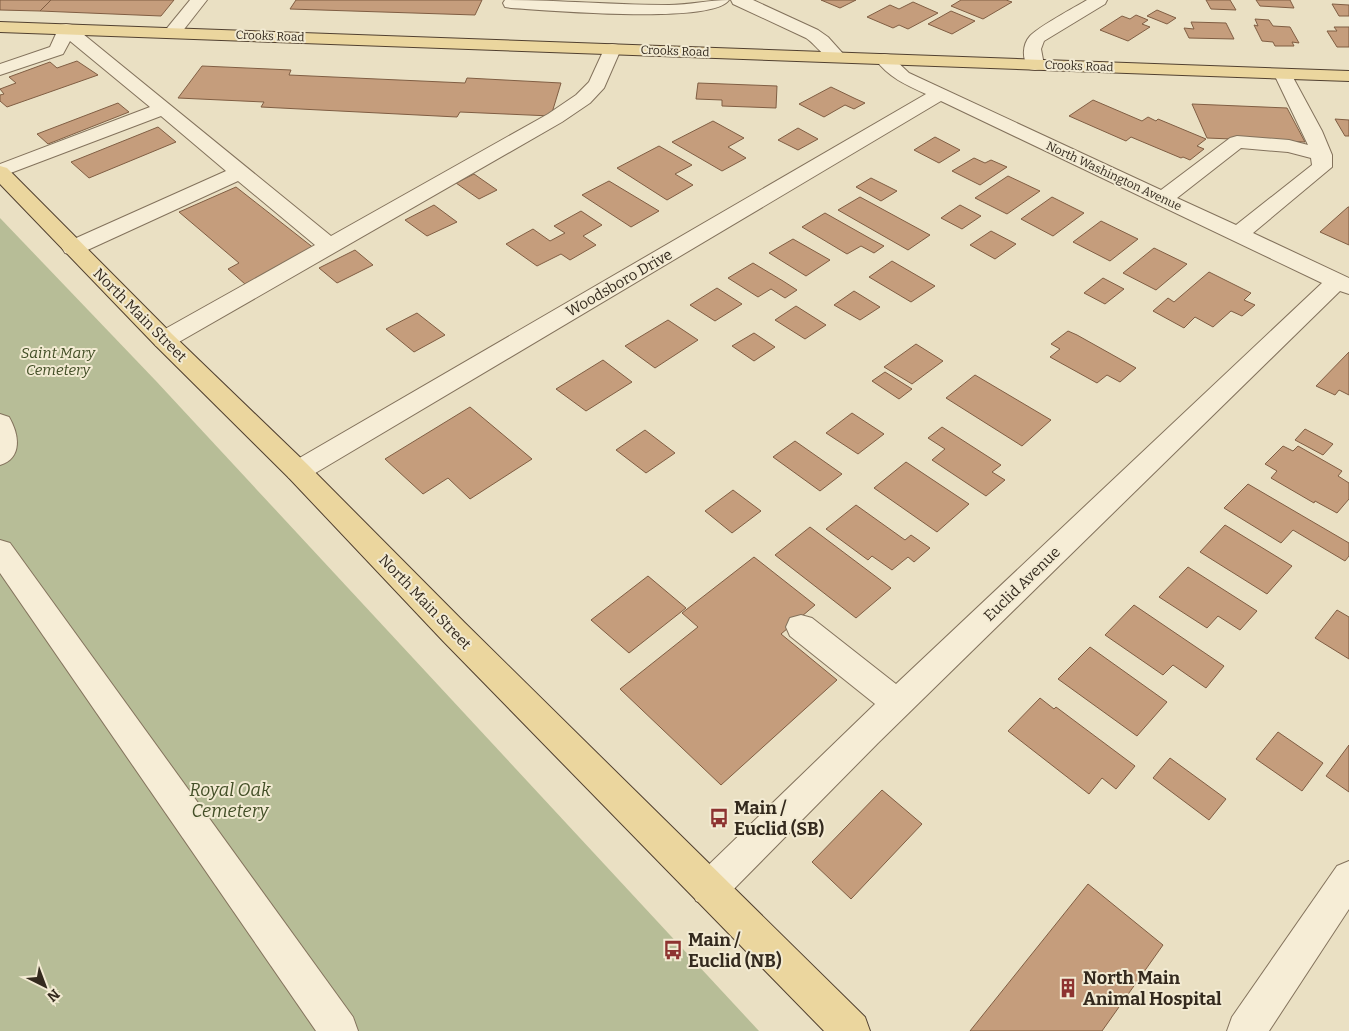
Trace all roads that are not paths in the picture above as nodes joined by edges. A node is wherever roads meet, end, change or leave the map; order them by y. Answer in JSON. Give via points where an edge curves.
{"nodes":[{"id":1,"x":199,"y":0,"type":"edge"},
{"id":2,"x":721,"y":0,"type":"edge"},
{"id":3,"x":739,"y":0,"type":"edge"},
{"id":4,"x":1099,"y":0,"type":"edge"},
{"id":5,"x":511,"y":3,"type":"dead end"},
{"id":6,"x":0,"y":27,"type":"edge"},
{"id":7,"x":66,"y":29,"type":"junction"},
{"id":8,"x":172,"y":33,"type":"junction"},
{"id":9,"x":612,"y":49,"type":"junction"},
{"id":10,"x":837,"y":57,"type":"junction"},
{"id":11,"x":884,"y":59,"type":"junction"},
{"id":12,"x":1035,"y":65,"type":"junction"},
{"id":13,"x":0,"y":70,"type":"edge"},
{"id":14,"x":1283,"y":74,"type":"junction"},
{"id":15,"x":1349,"y":76,"type":"edge"},
{"id":16,"x":940,"y":94,"type":"junction"},
{"id":17,"x":163,"y":109,"type":"junction"},
{"id":18,"x":1322,"y":155,"type":"junction"},
{"id":19,"x":0,"y":172,"type":"edge"},
{"id":20,"x":240,"y":172,"type":"junction"},
{"id":21,"x":1163,"y":199,"type":"junction"},
{"id":22,"x":1239,"y":234,"type":"junction"},
{"id":23,"x":330,"y":246,"type":"junction"},
{"id":24,"x":73,"y":248,"type":"junction"},
{"id":25,"x":1343,"y":284,"type":"edge"},
{"id":26,"x":164,"y":340,"type":"junction"},
{"id":27,"x":0,"y":424,"type":"edge"},
{"id":28,"x":0,"y":455,"type":"edge"},
{"id":29,"x":298,"y":471,"type":"junction"},
{"id":30,"x":0,"y":551,"type":"edge"},
{"id":31,"x":801,"y":627,"type":"dead end"},
{"id":32,"x":898,"y":704,"type":"junction"},
{"id":33,"x":1349,"y":878,"type":"edge"},
{"id":34,"x":709,"y":889,"type":"junction"},
{"id":35,"x":339,"y":1031,"type":"edge"},
{"id":36,"x":851,"y":1031,"type":"edge"},
{"id":37,"x":1246,"y":1031,"type":"edge"}],
"edges":[{"from":1,"to":8,"type":"street"},
{"from":2,"to":5,"type":"street","via":[[711,5],[670,10]]},
{"from":3,"to":10,"type":"street","via":[[812,34]]},
{"from":4,"to":12,"type":"street","via":[[1037,38],[1032,49]]},
{"from":6,"to":7,"type":"main road","name":"Crooks Road"},
{"from":7,"to":8,"type":"main road","name":"Crooks Road"},
{"from":7,"to":13,"type":"street","via":[[57,50]]},
{"from":7,"to":17,"type":"street"},
{"from":8,"to":9,"type":"main road","name":"Crooks Road"},
{"from":9,"to":10,"type":"main road","name":"Crooks Road"},
{"from":9,"to":23,"type":"street","via":[[597,84],[576,104]]},
{"from":10,"to":11,"type":"main road","name":"Crooks Road"},
{"from":11,"to":12,"type":"main road","name":"Crooks Road"},
{"from":11,"to":16,"type":"street","name":"North Washington Avenue","via":[[903,76]]},
{"from":12,"to":14,"type":"main road","name":"Crooks Road"},
{"from":14,"to":15,"type":"main road","name":"Crooks Road"},
{"from":14,"to":18,"type":"street"},
{"from":16,"to":21,"type":"street","name":"North Washington Avenue"},
{"from":16,"to":29,"type":"street","name":"Woodsboro Drive"},
{"from":17,"to":19,"type":"street"},
{"from":17,"to":20,"type":"street"},
{"from":18,"to":21,"type":"street","via":[[1290,146],[1237,142]]},
{"from":18,"to":22,"type":"street","via":[[1322,167]]},
{"from":19,"to":24,"type":"main road","name":"North Main Street"},
{"from":20,"to":23,"type":"street"},
{"from":20,"to":24,"type":"street"},
{"from":21,"to":22,"type":"street","name":"North Washington Avenue"},
{"from":22,"to":25,"type":"street","name":"North Washington Avenue"},
{"from":23,"to":26,"type":"street"},
{"from":24,"to":26,"type":"main road","name":"North Main Street"},
{"from":25,"to":32,"type":"street","name":"Euclid Avenue"},
{"from":26,"to":29,"type":"main road","name":"North Main Street"},
{"from":27,"to":28,"type":"street","via":[[4,450]]},
{"from":29,"to":34,"type":"main road","name":"North Main Street"},
{"from":30,"to":35,"type":"street"},
{"from":31,"to":32,"type":"street"},
{"from":32,"to":34,"type":"street","name":"Euclid Avenue"},
{"from":33,"to":37,"type":"street"},
{"from":34,"to":36,"type":"main road","name":"North Main Street"}]}
